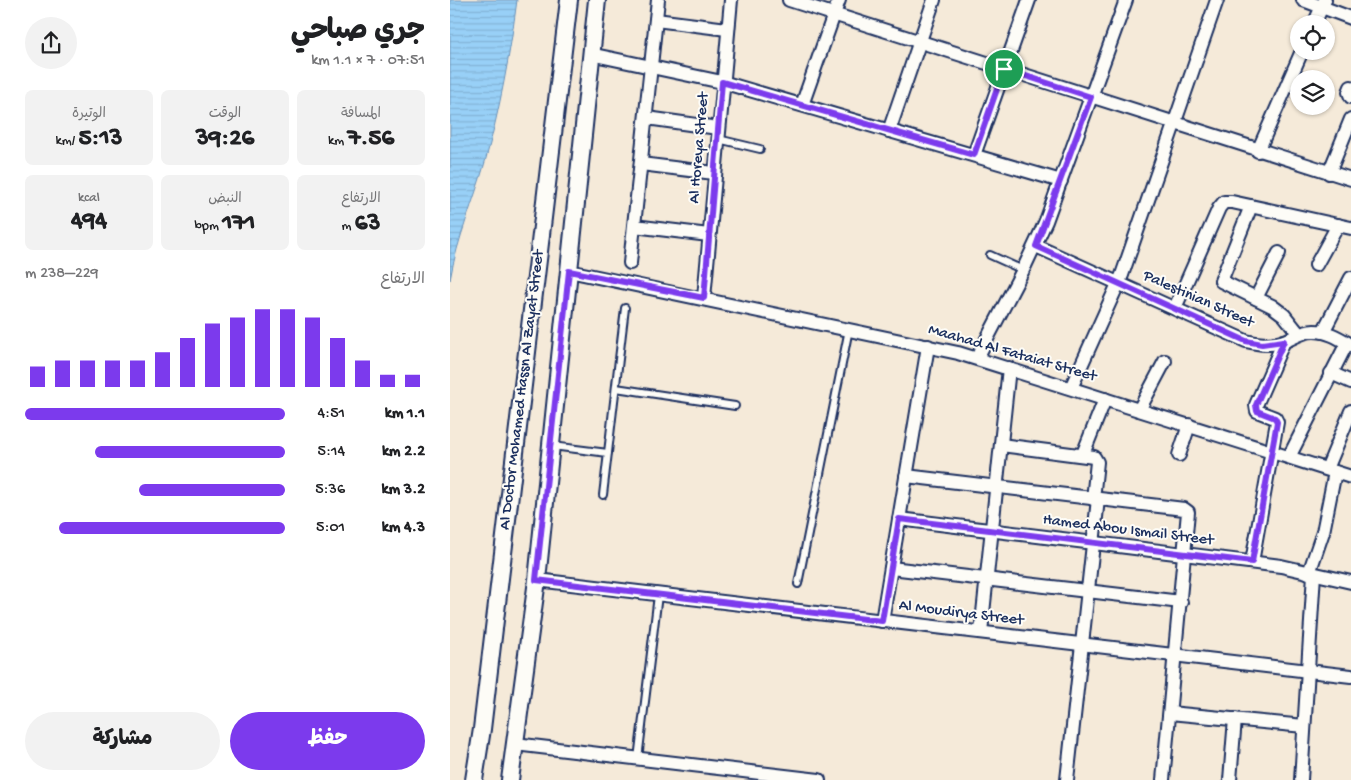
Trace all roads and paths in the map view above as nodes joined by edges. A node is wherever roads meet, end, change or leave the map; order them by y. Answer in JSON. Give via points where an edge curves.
{"nodes":[{"id":1,"x":569,"y":0,"type":"edge"},
{"id":2,"x":597,"y":0,"type":"edge"},
{"id":3,"x":658,"y":0,"type":"edge"},
{"id":4,"x":731,"y":0,"type":"edge"},
{"id":5,"x":789,"y":0,"type":"edge"},
{"id":6,"x":839,"y":0,"type":"edge"},
{"id":7,"x":934,"y":0,"type":"edge"},
{"id":8,"x":1029,"y":0,"type":"edge"},
{"id":9,"x":1126,"y":0,"type":"edge"},
{"id":10,"x":1217,"y":0,"type":"edge"},
{"id":11,"x":1303,"y":0,"type":"edge"},
{"id":12,"x":1323,"y":3,"type":"edge"},
{"id":13,"x":834,"y":14,"type":"junction"},
{"id":14,"x":1318,"y":15,"type":"edge"},
{"id":15,"x":1351,"y":18,"type":"edge"},
{"id":16,"x":656,"y":20,"type":"junction"},
{"id":17,"x":727,"y":29,"type":"junction"},
{"id":18,"x":920,"y":42,"type":"junction"},
{"id":19,"x":590,"y":54,"type":"junction"},
{"id":20,"x":1298,"y":60,"type":"edge"},
{"id":21,"x":652,"y":66,"type":"junction"},
{"id":22,"x":1004,"y":69,"type":"junction"},
{"id":23,"x":722,"y":82,"type":"junction"},
{"id":24,"x":1351,"y":87,"type":"edge"},
{"id":25,"x":1351,"y":96,"type":"edge"},
{"id":26,"x":1091,"y":97,"type":"junction"},
{"id":27,"x":802,"y":105,"type":"junction"},
{"id":28,"x":647,"y":118,"type":"junction"},
{"id":29,"x":1351,"y":119,"type":"edge"},
{"id":30,"x":1174,"y":124,"type":"junction"},
{"id":31,"x":889,"y":130,"type":"junction"},
{"id":32,"x":718,"y":133,"type":"junction"},
{"id":33,"x":760,"y":149,"type":"dead end"},
{"id":34,"x":1258,"y":151,"type":"junction"},
{"id":35,"x":974,"y":155,"type":"junction"},
{"id":36,"x":641,"y":164,"type":"junction"},
{"id":37,"x":714,"y":173,"type":"junction"},
{"id":38,"x":1329,"y":173,"type":"junction"},
{"id":39,"x":1351,"y":179,"type":"edge"},
{"id":40,"x":1061,"y":181,"type":"junction"},
{"id":41,"x":1251,"y":206,"type":"junction"},
{"id":42,"x":1338,"y":225,"type":"junction"},
{"id":43,"x":634,"y":226,"type":"junction"},
{"id":44,"x":1351,"y":228,"type":"edge"},
{"id":45,"x":709,"y":235,"type":"junction"},
{"id":46,"x":1036,"y":246,"type":"junction"},
{"id":47,"x":1279,"y":253,"type":"dead end"},
{"id":48,"x":990,"y":255,"type":"dead end"},
{"id":49,"x":630,"y":263,"type":"dead end"},
{"id":50,"x":1316,"y":265,"type":"dead end"},
{"id":51,"x":1023,"y":270,"type":"junction"},
{"id":52,"x":569,"y":271,"type":"junction"},
{"id":53,"x":1351,"y":278,"type":"edge"},
{"id":54,"x":1119,"y":283,"type":"junction"},
{"id":55,"x":704,"y":298,"type":"junction"},
{"id":56,"x":1256,"y":298,"type":"junction"},
{"id":57,"x":625,"y":308,"type":"dead end"},
{"id":58,"x":1175,"y":308,"type":"junction"},
{"id":59,"x":849,"y":329,"type":"junction"},
{"id":60,"x":1323,"y":332,"type":"junction"},
{"id":61,"x":1299,"y":334,"type":"junction"},
{"id":62,"x":1284,"y":341,"type":"junction"},
{"id":63,"x":1349,"y":344,"type":"edge"},
{"id":64,"x":928,"y":346,"type":"junction"},
{"id":65,"x":977,"y":358,"type":"junction"},
{"id":66,"x":1165,"y":362,"type":"dead end"},
{"id":67,"x":1009,"y":368,"type":"junction"},
{"id":68,"x":1331,"y":373,"type":"junction"},
{"id":69,"x":1351,"y":382,"type":"edge"},
{"id":70,"x":616,"y":388,"type":"junction"},
{"id":71,"x":1071,"y":388,"type":"junction"},
{"id":72,"x":1105,"y":398,"type":"junction"},
{"id":73,"x":735,"y":406,"type":"dead end"},
{"id":74,"x":1139,"y":410,"type":"junction"},
{"id":75,"x":1351,"y":411,"type":"edge"},
{"id":76,"x":1189,"y":425,"type":"junction"},
{"id":77,"x":550,"y":445,"type":"junction"},
{"id":78,"x":1001,"y":445,"type":"junction"},
{"id":79,"x":1271,"y":451,"type":"junction"},
{"id":80,"x":608,"y":453,"type":"junction"},
{"id":81,"x":1083,"y":454,"type":"junction"},
{"id":82,"x":1179,"y":455,"type":"dead end"},
{"id":83,"x":1289,"y":457,"type":"junction"},
{"id":84,"x":1331,"y":471,"type":"junction"},
{"id":85,"x":906,"y":476,"type":"junction"},
{"id":86,"x":1351,"y":478,"type":"edge"},
{"id":87,"x":996,"y":488,"type":"junction"},
{"id":88,"x":603,"y":495,"type":"dead end"},
{"id":89,"x":1095,"y":499,"type":"junction"},
{"id":90,"x":899,"y":519,"type":"junction"},
{"id":91,"x":992,"y":531,"type":"junction"},
{"id":92,"x":1093,"y":543,"type":"junction"},
{"id":93,"x":1186,"y":555,"type":"junction"},
{"id":94,"x":1252,"y":562,"type":"junction"},
{"id":95,"x":891,"y":568,"type":"junction"},
{"id":96,"x":1312,"y":574,"type":"junction"},
{"id":97,"x":987,"y":579,"type":"junction"},
{"id":98,"x":536,"y":580,"type":"junction"},
{"id":99,"x":1351,"y":582,"type":"edge"},
{"id":100,"x":798,"y":584,"type":"dead end"},
{"id":101,"x":1088,"y":591,"type":"junction"},
{"id":102,"x":658,"y":595,"type":"junction"},
{"id":103,"x":1181,"y":602,"type":"junction"},
{"id":104,"x":882,"y":621,"type":"junction"},
{"id":105,"x":981,"y":632,"type":"junction"},
{"id":106,"x":1082,"y":644,"type":"junction"},
{"id":107,"x":1176,"y":655,"type":"junction"},
{"id":108,"x":1308,"y":670,"type":"junction"},
{"id":109,"x":1351,"y":676,"type":"edge"},
{"id":110,"x":1170,"y":713,"type":"junction"},
{"id":111,"x":1235,"y":719,"type":"junction"},
{"id":112,"x":1304,"y":726,"type":"junction"},
{"id":113,"x":515,"y":744,"type":"junction"},
{"id":114,"x":638,"y":759,"type":"junction"},
{"id":115,"x":474,"y":780,"type":"edge"},
{"id":116,"x":510,"y":780,"type":"edge"},
{"id":117,"x":819,"y":780,"type":"edge"},
{"id":118,"x":1067,"y":780,"type":"edge"},
{"id":119,"x":1163,"y":780,"type":"edge"},
{"id":120,"x":1230,"y":780,"type":"edge"},
{"id":121,"x":1301,"y":780,"type":"edge"}],
"edges":[{"from":1,"to":115,"type":"street","name":"Al Doctor Mohamed Hassn Al Zayat Street","via":[[484,719]]},
{"from":2,"to":19,"type":"street","name":"Al Doctor Mohamed Hassn Al Zayat Street"},
{"from":3,"to":16,"type":"street"},
{"from":4,"to":17,"type":"street","name":"Al Horeya Street"},
{"from":5,"to":13,"type":"street"},
{"from":6,"to":13,"type":"street"},
{"from":7,"to":18,"type":"street"},
{"from":8,"to":22,"type":"street"},
{"from":9,"to":26,"type":"street"},
{"from":10,"to":30,"type":"street"},
{"from":11,"to":12,"type":"street"},
{"from":12,"to":14,"type":"street"},
{"from":12,"to":15,"type":"street"},
{"from":13,"to":18,"type":"street"},
{"from":13,"to":27,"type":"street"},
{"from":16,"to":17,"type":"street"},
{"from":16,"to":21,"type":"street"},
{"from":17,"to":23,"type":"street","name":"Al Horeya Street"},
{"from":18,"to":22,"type":"street"},
{"from":18,"to":31,"type":"street"},
{"from":19,"to":21,"type":"street"},
{"from":19,"to":52,"type":"street","name":"Al Doctor Mohamed Hassn Al Zayat Street"},
{"from":20,"to":34,"type":"street"},
{"from":21,"to":23,"type":"street"},
{"from":21,"to":28,"type":"street"},
{"from":22,"to":26,"type":"street"},
{"from":22,"to":35,"type":"street"},
{"from":23,"to":27,"type":"street"},
{"from":23,"to":32,"type":"street","name":"Al Horeya Street"},
{"from":24,"to":25,"type":"street"},
{"from":26,"to":30,"type":"street"},
{"from":26,"to":40,"type":"street"},
{"from":27,"to":31,"type":"street"},
{"from":28,"to":32,"type":"street"},
{"from":28,"to":36,"type":"street"},
{"from":29,"to":38,"type":"street"},
{"from":30,"to":34,"type":"street"},
{"from":30,"to":54,"type":"street"},
{"from":31,"to":35,"type":"street"},
{"from":32,"to":33,"type":"lane"},
{"from":32,"to":37,"type":"street","name":"Al Horeya Street"},
{"from":34,"to":38,"type":"street"},
{"from":35,"to":40,"type":"street"},
{"from":36,"to":37,"type":"street"},
{"from":36,"to":43,"type":"street"},
{"from":37,"to":45,"type":"street","name":"Al Horeya Street"},
{"from":38,"to":39,"type":"street"},
{"from":40,"to":46,"type":"street"},
{"from":41,"to":42,"type":"street"},
{"from":41,"to":56,"type":"street","via":[[1220,278],[1223,283]]},
{"from":41,"to":58,"type":"street","via":[[1228,201],[1221,204]]},
{"from":42,"to":44,"type":"street"},
{"from":42,"to":50,"type":"street"},
{"from":43,"to":45,"type":"street"},
{"from":43,"to":49,"type":"street"},
{"from":45,"to":55,"type":"street","name":"Al Horeya Street"},
{"from":46,"to":51,"type":"street"},
{"from":46,"to":54,"type":"street","name":"Palestinian Street"},
{"from":47,"to":56,"type":"street"},
{"from":48,"to":51,"type":"lane"},
{"from":51,"to":65,"type":"street"},
{"from":52,"to":55,"type":"street","name":"Maahad Al Fataiat Street"},
{"from":52,"to":77,"type":"street","name":"Al Doctor Mohamed Hassn Al Zayat Street"},
{"from":53,"to":60,"type":"street"},
{"from":54,"to":58,"type":"street","name":"Palestinian Street"},
{"from":54,"to":71,"type":"street"},
{"from":55,"to":59,"type":"street","name":"Maahad Al Fataiat Street"},
{"from":56,"to":61,"type":"street","via":[[1278,310]]},
{"from":57,"to":70,"type":"lane"},
{"from":58,"to":62,"type":"street","name":"Palestinian Street","via":[[1246,341],[1262,344]]},
{"from":59,"to":64,"type":"street","name":"Maahad Al Fataiat Street"},
{"from":59,"to":100,"type":"lane"},
{"from":60,"to":61,"type":"street","name":"Palestinian Street"},
{"from":60,"to":63,"type":"street","name":"Palestinian Street"},
{"from":61,"to":62,"type":"street","name":"Palestinian Street"},
{"from":62,"to":79,"type":"street","via":[[1256,405],[1259,412],[1276,420]]},
{"from":63,"to":68,"type":"street"},
{"from":64,"to":65,"type":"street","name":"Maahad Al Fataiat Street"},
{"from":64,"to":85,"type":"street"},
{"from":65,"to":67,"type":"street","name":"Maahad Al Fataiat Street"},
{"from":66,"to":74,"type":"street"},
{"from":67,"to":71,"type":"street","name":"Maahad Al Fataiat Street"},
{"from":67,"to":78,"type":"street"},
{"from":68,"to":69,"type":"street"},
{"from":68,"to":83,"type":"street"},
{"from":70,"to":73,"type":"lane"},
{"from":70,"to":80,"type":"lane"},
{"from":71,"to":72,"type":"street","name":"Maahad Al Fataiat Street"},
{"from":72,"to":74,"type":"street","name":"Maahad Al Fataiat Street"},
{"from":72,"to":81,"type":"street"},
{"from":74,"to":76,"type":"street","name":"Maahad Al Fataiat Street"},
{"from":75,"to":84,"type":"street"},
{"from":76,"to":79,"type":"street","name":"Maahad Al Fataiat Street"},
{"from":76,"to":82,"type":"street"},
{"from":77,"to":80,"type":"lane"},
{"from":77,"to":98,"type":"street","name":"Al Doctor Mohamed Hassn Al Zayat Street"},
{"from":78,"to":81,"type":"street"},
{"from":78,"to":87,"type":"street"},
{"from":79,"to":83,"type":"street","name":"Maahad Al Fataiat Street"},
{"from":79,"to":94,"type":"street"},
{"from":80,"to":88,"type":"lane"},
{"from":81,"to":89,"type":"street","via":[[1092,456],[1097,462]]},
{"from":83,"to":84,"type":"street","name":"Maahad Al Fataiat Street"},
{"from":84,"to":86,"type":"street","name":"Maahad Al Fataiat Street"},
{"from":84,"to":96,"type":"street","via":[[1323,532]]},
{"from":85,"to":87,"type":"street"},
{"from":85,"to":90,"type":"street"},
{"from":87,"to":89,"type":"street"},
{"from":87,"to":91,"type":"street"},
{"from":89,"to":92,"type":"street"},
{"from":89,"to":93,"type":"street","via":[[1186,510],[1189,518]]},
{"from":90,"to":91,"type":"street","name":"Hamed Abou Ismail Street"},
{"from":90,"to":95,"type":"street"},
{"from":91,"to":92,"type":"street","name":"Hamed Abou Ismail Street"},
{"from":91,"to":97,"type":"street"},
{"from":92,"to":93,"type":"street","name":"Hamed Abou Ismail Street"},
{"from":92,"to":101,"type":"street"},
{"from":93,"to":94,"type":"street","name":"Hamed Abou Ismail Street"},
{"from":93,"to":103,"type":"street"},
{"from":94,"to":96,"type":"street","name":"Hamed Abou Ismail Street"},
{"from":95,"to":97,"type":"street"},
{"from":95,"to":104,"type":"street"},
{"from":96,"to":99,"type":"street","name":"Hamed Abou Ismail Street"},
{"from":96,"to":108,"type":"street"},
{"from":97,"to":101,"type":"street"},
{"from":97,"to":105,"type":"street"},
{"from":98,"to":102,"type":"street","name":"Al Moudirya Street"},
{"from":98,"to":113,"type":"street","name":"Al Doctor Mohamed Hassn Al Zayat Street"},
{"from":101,"to":103,"type":"street"},
{"from":101,"to":106,"type":"street"},
{"from":102,"to":104,"type":"street","name":"Al Moudirya Street"},
{"from":102,"to":114,"type":"lane"},
{"from":103,"to":107,"type":"street"},
{"from":104,"to":105,"type":"street","name":"Al Moudirya Street"},
{"from":105,"to":106,"type":"street","name":"Al Moudirya Street"},
{"from":106,"to":107,"type":"street","name":"Al Moudirya Street"},
{"from":106,"to":118,"type":"street"},
{"from":107,"to":108,"type":"street","name":"Al Moudirya Street"},
{"from":107,"to":110,"type":"street"},
{"from":108,"to":109,"type":"street","name":"Al Moudirya Street"},
{"from":108,"to":112,"type":"street"},
{"from":110,"to":111,"type":"street"},
{"from":110,"to":119,"type":"street"},
{"from":111,"to":112,"type":"street"},
{"from":111,"to":120,"type":"street"},
{"from":112,"to":121,"type":"street"},
{"from":113,"to":114,"type":"street"},
{"from":113,"to":116,"type":"street","name":"Al Doctor Mohamed Hassn Al Zayat Street"},
{"from":114,"to":117,"type":"street"}]}
